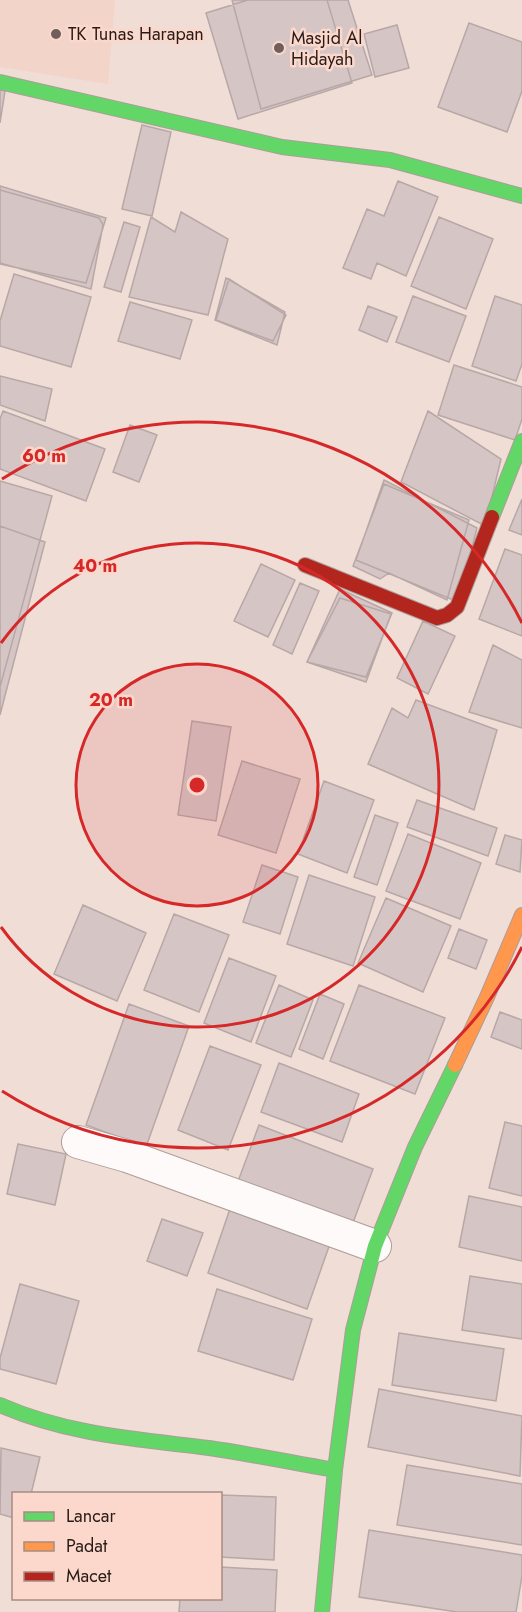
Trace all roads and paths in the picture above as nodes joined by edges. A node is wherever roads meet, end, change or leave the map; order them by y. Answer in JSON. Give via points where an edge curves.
{"nodes":[{"id":1,"x":0,"y":82,"type":"edge"},
{"id":2,"x":522,"y":196,"type":"edge"},
{"id":3,"x":522,"y":441,"type":"edge"},
{"id":4,"x":305,"y":565,"type":"dead end"},
{"id":5,"x":522,"y":915,"type":"edge"},
{"id":6,"x":78,"y":1142,"type":"dead end"},
{"id":7,"x":375,"y":1246,"type":"junction"},
{"id":8,"x":0,"y":1405,"type":"edge"},
{"id":9,"x":335,"y":1470,"type":"junction"},
{"id":10,"x":322,"y":1612,"type":"edge"}],
"edges":[{"from":1,"to":2,"type":"street","via":[[282,147],[390,160]]},
{"from":3,"to":4,"type":"street","via":[[457,606],[447,615],[437,618]]},
{"from":5,"to":7,"type":"street","via":[[415,1147]]},
{"from":6,"to":7,"type":"street","via":[[128,1156]]},
{"from":7,"to":9,"type":"street","via":[[353,1330]]},
{"from":8,"to":9,"type":"street","via":[[17,1414],[84,1433]]},
{"from":9,"to":10,"type":"street"}]}
